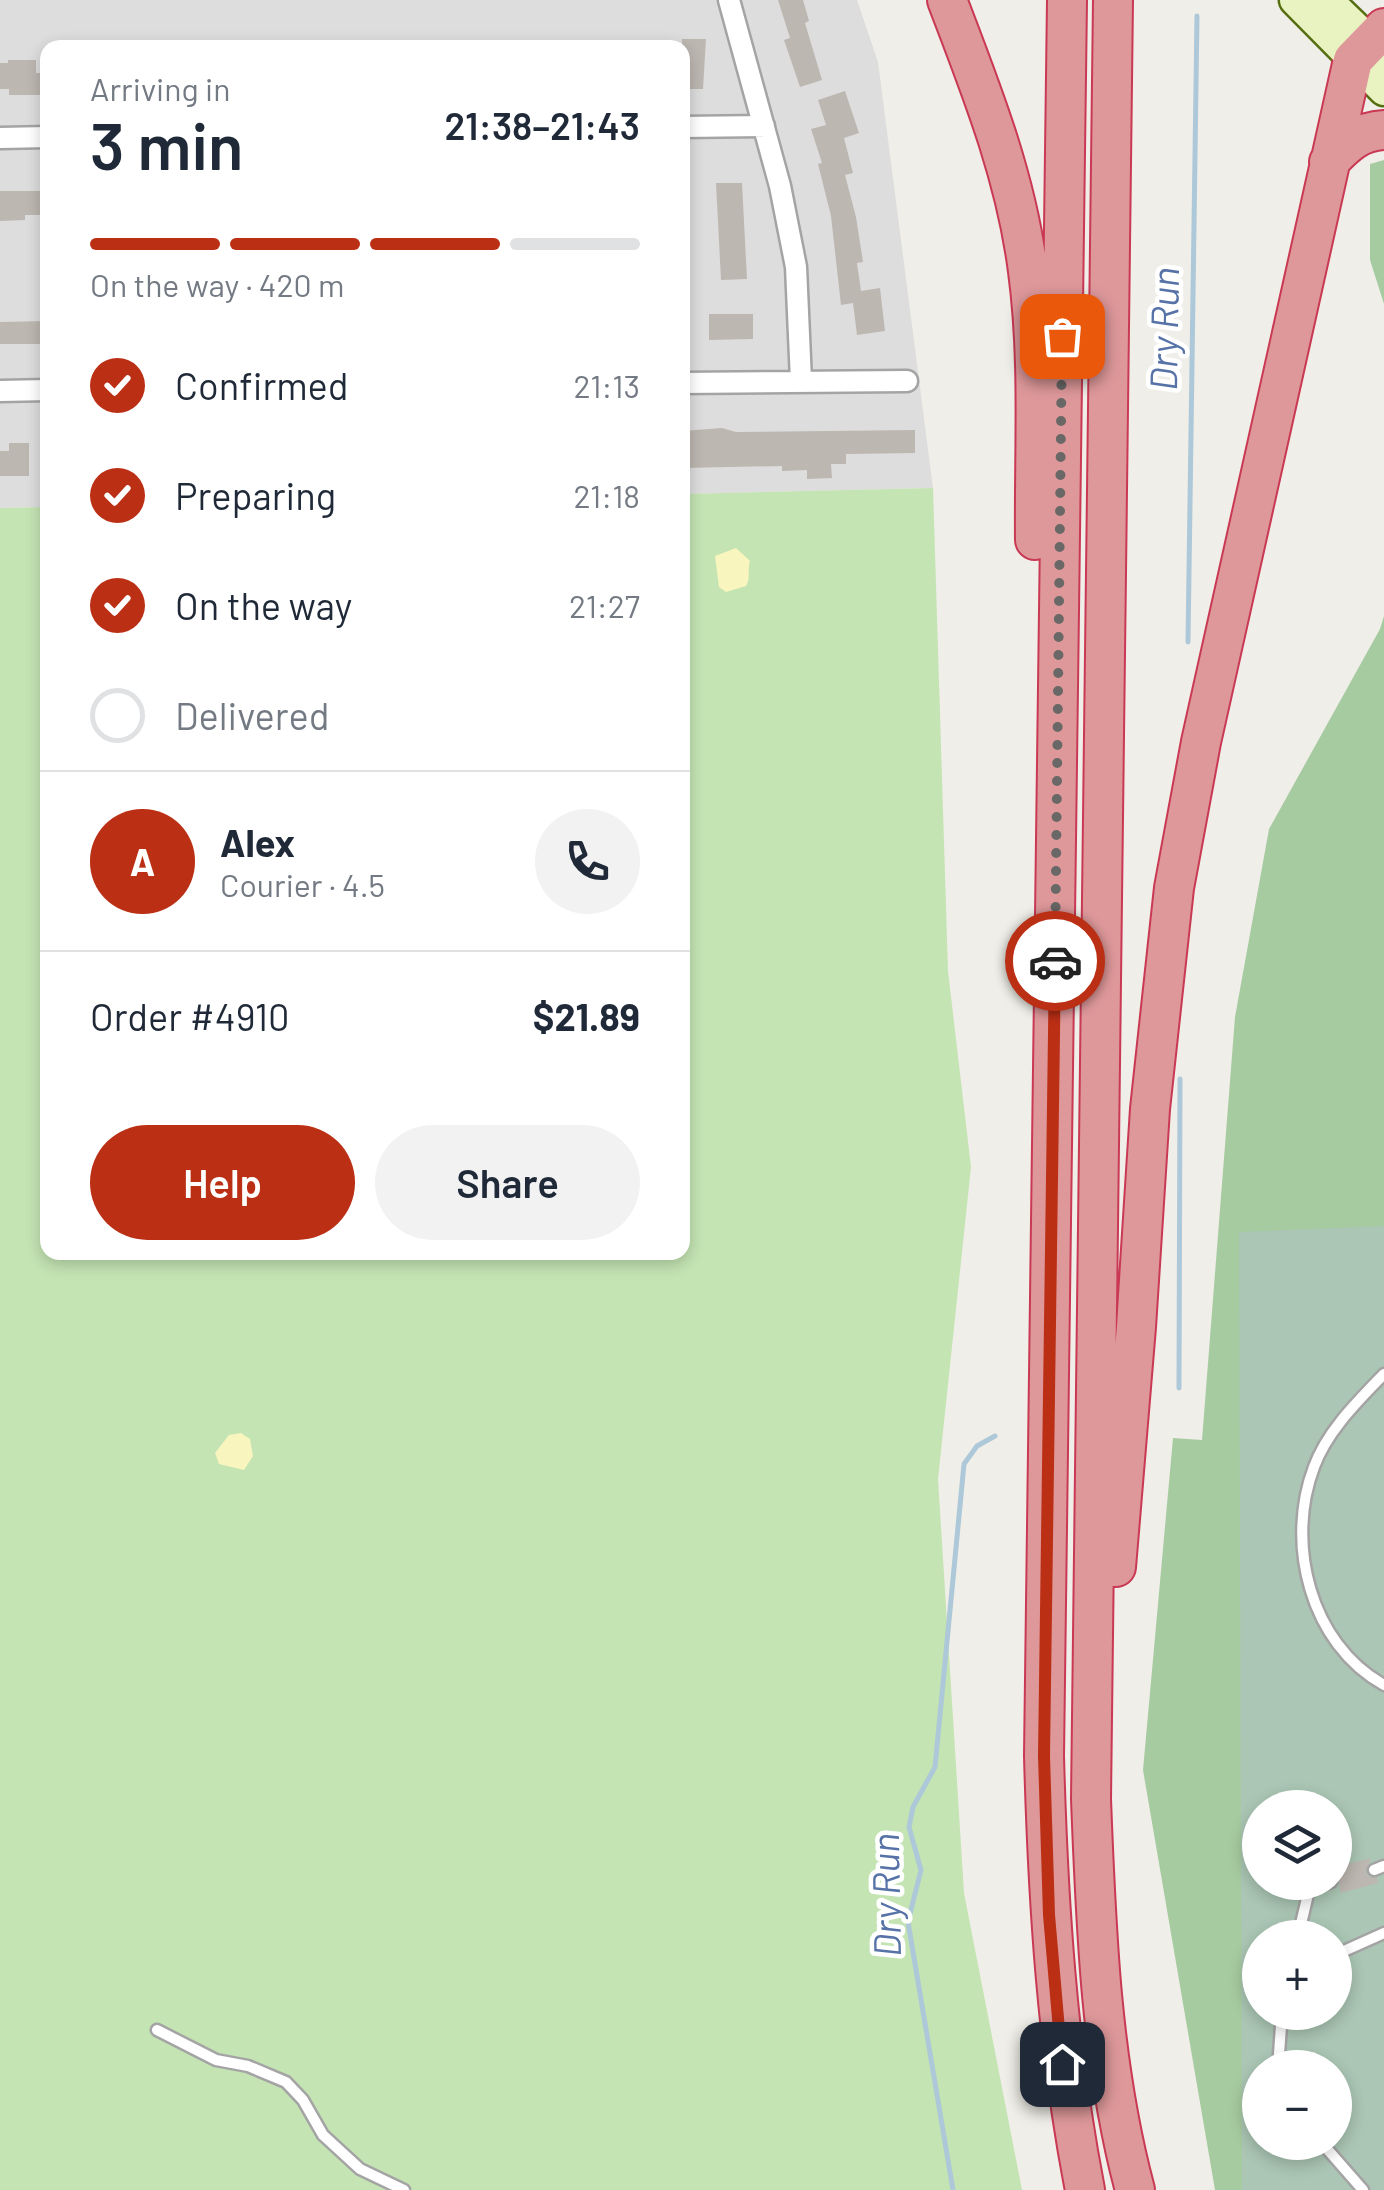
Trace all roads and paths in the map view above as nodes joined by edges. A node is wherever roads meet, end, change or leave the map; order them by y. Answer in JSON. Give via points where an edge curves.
{"nodes":[{"id":1,"x":729,"y":0,"type":"edge"},
{"id":2,"x":947,"y":0,"type":"edge"},
{"id":3,"x":1067,"y":0,"type":"edge"},
{"id":4,"x":1113,"y":0,"type":"edge"},
{"id":5,"x":1295,"y":0,"type":"edge"},
{"id":6,"x":1326,"y":0,"type":"edge"},
{"id":7,"x":1373,"y":46,"type":"edge"},
{"id":8,"x":1384,"y":90,"type":"edge"},
{"id":9,"x":764,"y":126,"type":"junction"},
{"id":10,"x":690,"y":127,"type":"edge"},
{"id":11,"x":1384,"y":130,"type":"edge"},
{"id":12,"x":40,"y":137,"type":"edge"},
{"id":13,"x":0,"y":138,"type":"edge"},
{"id":14,"x":1329,"y":162,"type":"junction"},
{"id":15,"x":907,"y":381,"type":"dead end"},
{"id":16,"x":800,"y":382,"type":"junction"},
{"id":17,"x":690,"y":383,"type":"edge"},
{"id":18,"x":0,"y":390,"type":"edge"},
{"id":19,"x":40,"y":390,"type":"edge"},
{"id":20,"x":1050,"y":1212,"type":"junction"},
{"id":21,"x":1384,"y":1374,"type":"edge"},
{"id":22,"x":1093,"y":1635,"type":"junction"},
{"id":23,"x":1384,"y":1684,"type":"edge"},
{"id":24,"x":1384,"y":1933,"type":"edge"},
{"id":25,"x":1352,"y":1947,"type":"edge"},
{"id":26,"x":158,"y":2030,"type":"dead end"},
{"id":27,"x":1337,"y":2160,"type":"edge"},
{"id":28,"x":404,"y":2190,"type":"edge"},
{"id":29,"x":1085,"y":2190,"type":"edge"},
{"id":30,"x":1135,"y":2190,"type":"edge"},
{"id":31,"x":1363,"y":2190,"type":"edge"}],
"edges":[{"from":1,"to":9,"type":"street"},
{"from":2,"to":20,"type":"highway","via":[[998,135],[1030,281]]},
{"from":3,"to":20,"type":"highway"},
{"from":4,"to":22,"type":"highway"},
{"from":5,"to":7,"type":"main road"},
{"from":6,"to":7,"type":"main road"},
{"from":7,"to":8,"type":"main road"},
{"from":7,"to":14,"type":"highway"},
{"from":9,"to":10,"type":"street"},
{"from":9,"to":16,"type":"street","via":[[796,267]]},
{"from":11,"to":14,"type":"highway","via":[[1349,142]]},
{"from":12,"to":13,"type":"street"},
{"from":14,"to":22,"type":"highway","via":[[1176,875],[1150,1109],[1114,1582]]},
{"from":15,"to":16,"type":"street"},
{"from":16,"to":17,"type":"street"},
{"from":18,"to":19,"type":"street"},
{"from":20,"to":29,"type":"highway","via":[[1046,1832],[1062,2064]]},
{"from":21,"to":23,"type":"lane","via":[[1342,1419],[1314,1464],[1301,1516],[1306,1582],[1330,1634],[1360,1672]]},
{"from":22,"to":30,"type":"highway","via":[[1096,1944]]},
{"from":24,"to":25,"type":"lane"},
{"from":26,"to":28,"type":"lane","via":[[216,2060],[286,2082],[324,2135],[360,2169]]},
{"from":27,"to":31,"type":"lane"}]}
